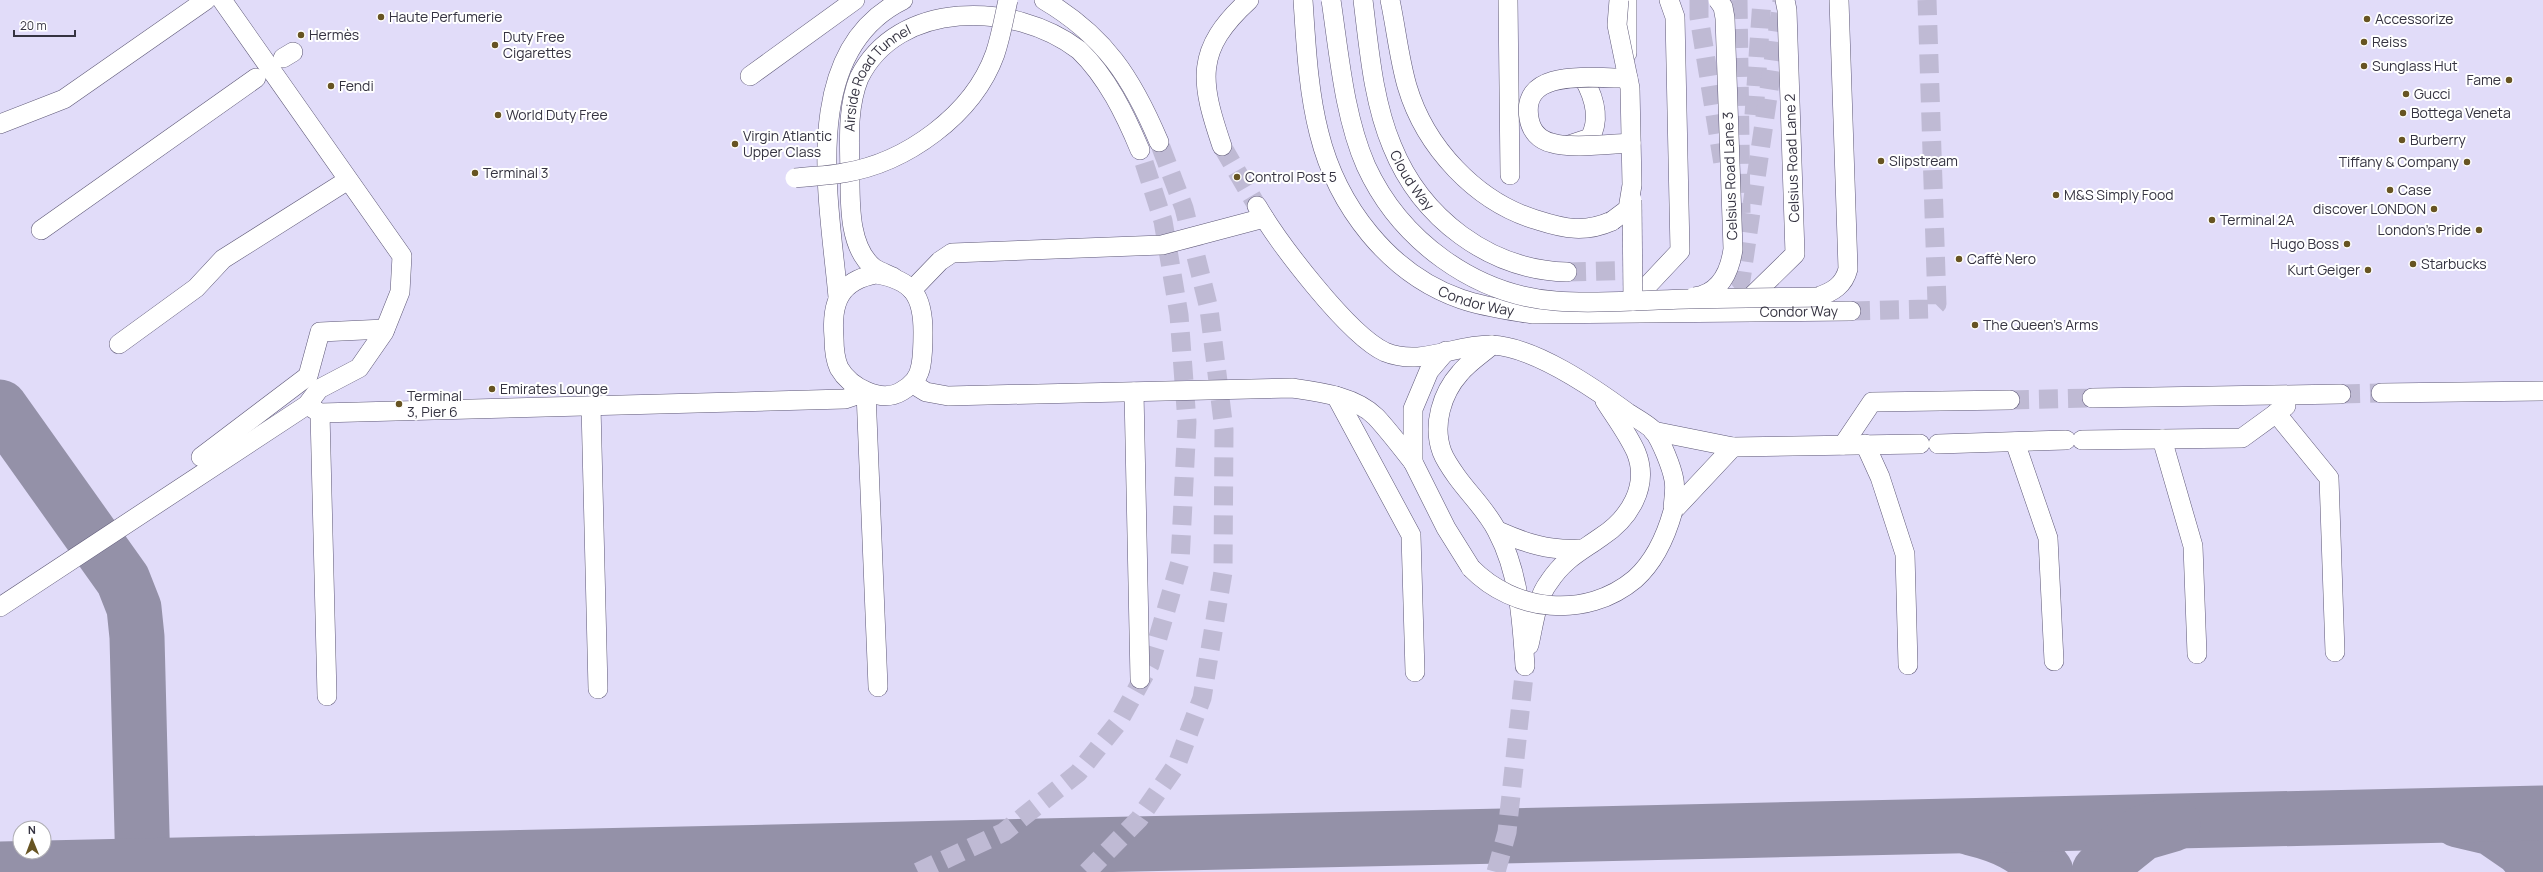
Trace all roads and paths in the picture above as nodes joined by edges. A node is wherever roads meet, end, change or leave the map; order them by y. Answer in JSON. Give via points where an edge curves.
{"nodes":[{"id":1,"x":206,"y":0,"type":"edge"},
{"id":2,"x":222,"y":0,"type":"edge"},
{"id":3,"x":856,"y":0,"type":"edge"},
{"id":4,"x":903,"y":0,"type":"edge"},
{"id":5,"x":1008,"y":0,"type":"edge"},
{"id":6,"x":1044,"y":0,"type":"edge"},
{"id":7,"x":1249,"y":0,"type":"edge"},
{"id":8,"x":1303,"y":0,"type":"edge"},
{"id":9,"x":1331,"y":0,"type":"edge"},
{"id":10,"x":1363,"y":0,"type":"edge"},
{"id":11,"x":1390,"y":0,"type":"edge"},
{"id":12,"x":1508,"y":0,"type":"edge"},
{"id":13,"x":1619,"y":0,"type":"edge"},
{"id":14,"x":1627,"y":0,"type":"edge"},
{"id":15,"x":1669,"y":0,"type":"edge"},
{"id":16,"x":1718,"y":0,"type":"edge"},
{"id":17,"x":1785,"y":0,"type":"edge"},
{"id":18,"x":1839,"y":0,"type":"edge"},
{"id":19,"x":750,"y":76,"type":"dead end"},
{"id":20,"x":256,"y":78,"type":"dead end"},
{"id":21,"x":1628,"y":78,"type":"junction"},
{"id":22,"x":1584,"y":79,"type":"junction"},
{"id":23,"x":0,"y":124,"type":"edge"},
{"id":24,"x":1159,"y":142,"type":"tunnel mouth"},
{"id":25,"x":1631,"y":143,"type":"junction"},
{"id":26,"x":1569,"y":145,"type":"junction"},
{"id":27,"x":1222,"y":146,"type":"tunnel mouth"},
{"id":28,"x":1140,"y":150,"type":"tunnel mouth"},
{"id":29,"x":1510,"y":175,"type":"dead end"},
{"id":30,"x":794,"y":178,"type":"dead end"},
{"id":31,"x":348,"y":180,"type":"junction"},
{"id":32,"x":1632,"y":185,"type":"junction"},
{"id":33,"x":41,"y":230,"type":"dead end"},
{"id":34,"x":1567,"y":272,"type":"tunnel mouth"},
{"id":35,"x":893,"y":277,"type":"junction"},
{"id":36,"x":912,"y":290,"type":"junction"},
{"id":37,"x":838,"y":297,"type":"junction"},
{"id":38,"x":1750,"y":298,"type":"junction"},
{"id":39,"x":1657,"y":300,"type":"junction"},
{"id":40,"x":1629,"y":307,"type":"junction"},
{"id":41,"x":1851,"y":311,"type":"tunnel mouth"},
{"id":42,"x":385,"y":329,"type":"junction"},
{"id":43,"x":119,"y":344,"type":"dead end"},
{"id":44,"x":1492,"y":345,"type":"junction"},
{"id":45,"x":1446,"y":350,"type":"junction"},
{"id":46,"x":913,"y":384,"type":"junction"},
{"id":47,"x":2543,"y":391,"type":"edge"},
{"id":48,"x":866,"y":392,"type":"junction"},
{"id":49,"x":1134,"y":392,"type":"junction"},
{"id":50,"x":1600,"y":392,"type":"junction"},
{"id":51,"x":2381,"y":393,"type":"tunnel mouth"},
{"id":52,"x":2301,"y":394,"type":"junction"},
{"id":53,"x":2341,"y":394,"type":"tunnel mouth"},
{"id":54,"x":1336,"y":396,"type":"junction"},
{"id":55,"x":2092,"y":398,"type":"tunnel mouth"},
{"id":56,"x":2010,"y":400,"type":"tunnel mouth"},
{"id":57,"x":591,"y":406,"type":"junction"},
{"id":58,"x":314,"y":409,"type":"junction"},
{"id":59,"x":2276,"y":413,"type":"junction"},
{"id":60,"x":1653,"y":431,"type":"junction"},
{"id":61,"x":2162,"y":439,"type":"junction"},
{"id":62,"x":2015,"y":442,"type":"junction"},
{"id":63,"x":1843,"y":444,"type":"junction"},
{"id":64,"x":1865,"y":444,"type":"junction"},
{"id":65,"x":1732,"y":447,"type":"junction"},
{"id":66,"x":201,"y":457,"type":"dead end"},
{"id":67,"x":1413,"y":462,"type":"junction"},
{"id":68,"x":1673,"y":510,"type":"junction"},
{"id":69,"x":1498,"y":531,"type":"junction"},
{"id":70,"x":1579,"y":550,"type":"junction"},
{"id":71,"x":0,"y":607,"type":"edge"},
{"id":72,"x":2335,"y":652,"type":"dead end"},
{"id":73,"x":2197,"y":654,"type":"dead end"},
{"id":74,"x":2054,"y":661,"type":"dead end"},
{"id":75,"x":1908,"y":665,"type":"dead end"},
{"id":76,"x":1415,"y":672,"type":"dead end"},
{"id":77,"x":1140,"y":679,"type":"dead end"},
{"id":78,"x":878,"y":687,"type":"dead end"},
{"id":79,"x":598,"y":689,"type":"dead end"},
{"id":80,"x":327,"y":696,"type":"dead end"}],
"edges":[{"from":1,"to":23,"type":"street","via":[[64,99]]},
{"from":2,"to":31,"type":"street"},
{"from":3,"to":19,"type":"street"},
{"from":4,"to":37,"type":"street","name":"Airside Road Tunnel","via":[[879,16],[855,42],[839,71],[832,96],[829,133],[830,224]]},
{"from":5,"to":30,"type":"street","bridge":true,"via":[[995,54],[979,84],[955,115],[925,141],[886,161],[844,173]]},
{"from":6,"to":24,"type":"street","via":[[1094,35],[1120,66],[1146,110]]},
{"from":7,"to":27,"type":"street","via":[[1228,19],[1211,49],[1205,82],[1210,111]]},
{"from":8,"to":40,"type":"street","name":"Condor Way","via":[[1311,93],[1319,133],[1334,179],[1354,215],[1382,248],[1416,276],[1460,298],[1491,307],[1532,314]]},
{"from":9,"to":40,"type":"street","bridge":true,"via":[[1343,79],[1366,165],[1396,216],[1422,244],[1469,276],[1505,292],[1556,302]]},
{"from":10,"to":34,"type":"street","name":"Cloud Way","via":[[1384,125],[1402,167],[1414,186],[1447,225],[1469,242],[1522,266]]},
{"from":11,"to":32,"type":"street","bridge":true,"via":[[1407,87],[1422,120],[1454,168],[1476,189],[1527,218],[1571,230],[1586,230],[1598,228],[1622,216],[1628,209]]},
{"from":12,"to":29,"type":"street"},
{"from":13,"to":21,"type":"street","bridge":true,"via":[[1618,25]]},
{"from":14,"to":40,"type":"street"},
{"from":15,"to":40,"type":"street","via":[[1675,17],[1680,251]]},
{"from":16,"to":39,"type":"street","name":"Celsius Road Lane 3","bridge":true,"via":[[1726,18],[1733,249],[1730,266],[1724,279],[1713,290],[1698,296]]},
{"from":17,"to":38,"type":"street","name":"Celsius Road Lane 2","via":[[1795,254]]},
{"from":18,"to":38,"type":"street","bridge":true,"via":[[1849,251],[1846,275],[1837,288],[1817,297]]},
{"from":20,"to":33,"type":"street"},
{"from":21,"to":22,"type":"street","bridge":true},
{"from":21,"to":25,"type":"street","bridge":true},
{"from":22,"to":26,"type":"street","via":[[1594,102],[1594,130],[1590,138]]},
{"from":22,"to":26,"type":"street","bridge":true,"via":[[1560,78],[1543,83],[1536,89],[1529,106],[1529,123],[1539,137],[1554,144]]},
{"from":25,"to":26,"type":"street","bridge":true},
{"from":25,"to":32,"type":"street","bridge":true},
{"from":28,"to":35,"type":"street","name":"Airside Road Tunnel","via":[[1127,119],[1102,78],[1079,50],[1056,31],[1015,11],[987,4],[962,4],[936,9],[911,19],[893,32],[872,54],[859,78],[853,100],[850,134],[850,194],[859,248],[875,268]]},
{"from":31,"to":42,"type":"street","via":[[402,256],[400,292]]},
{"from":31,"to":43,"type":"street","via":[[224,259],[196,288]]},
{"from":32,"to":40,"type":"street","bridge":true},
{"from":35,"to":36,"type":"street"},
{"from":35,"to":37,"type":"street","via":[[876,274],[861,277],[847,286]]},
{"from":36,"to":45,"type":"street","via":[[940,261],[952,253],[1162,245],[1260,212],[1328,301],[1369,342],[1386,352],[1410,358],[1427,358]]},
{"from":36,"to":46,"type":"street","via":[[919,297],[923,313],[923,355]]},
{"from":37,"to":48,"type":"street","via":[[833,313],[834,352],[839,368],[851,382]]},
{"from":38,"to":39,"type":"street","bridge":true},
{"from":39,"to":40,"type":"street","bridge":true},
{"from":40,"to":41,"type":"street","name":"Condor Way","via":[[1700,312]]},
{"from":42,"to":58,"type":"street","via":[[359,368],[319,390]]},
{"from":42,"to":66,"type":"street","via":[[320,332],[308,376]]},
{"from":44,"to":45,"type":"street"},
{"from":44,"to":50,"type":"street","via":[[1522,353],[1568,372]]},
{"from":44,"to":69,"type":"street","via":[[1461,372],[1446,390],[1439,414],[1439,434],[1442,452]]},
{"from":45,"to":67,"type":"street","via":[[1429,372],[1413,409]]},
{"from":46,"to":48,"type":"street","via":[[898,394],[880,395]]},
{"from":46,"to":49,"type":"street","via":[[926,392],[948,396]]},
{"from":47,"to":51,"type":"street"},
{"from":48,"to":57,"type":"street","via":[[844,399]]},
{"from":48,"to":78,"type":"street"},
{"from":49,"to":54,"type":"street","via":[[1292,388]]},
{"from":49,"to":77,"type":"street"},
{"from":50,"to":60,"type":"street"},
{"from":50,"to":70,"type":"street","via":[[1637,454],[1640,485],[1628,515],[1615,528]]},
{"from":52,"to":53,"type":"street"},
{"from":52,"to":55,"type":"street"},
{"from":52,"to":59,"type":"street"},
{"from":54,"to":67,"type":"street","via":[[1375,416]]},
{"from":54,"to":76,"type":"street","via":[[1411,535]]},
{"from":56,"to":63,"type":"street","via":[[1872,402]]},
{"from":57,"to":58,"type":"street"},
{"from":57,"to":79,"type":"street"},
{"from":58,"to":71,"type":"street"},
{"from":58,"to":80,"type":"street"},
{"from":59,"to":61,"type":"street","via":[[2242,438]]},
{"from":59,"to":72,"type":"street","via":[[2330,478]]},
{"from":60,"to":65,"type":"street"},
{"from":60,"to":68,"type":"street","via":[[1674,481]]},
{"from":61,"to":62,"type":"street"},
{"from":61,"to":73,"type":"street","via":[[2193,546]]},
{"from":62,"to":64,"type":"street"},
{"from":62,"to":74,"type":"street","via":[[2048,538]]},
{"from":63,"to":64,"type":"street"},
{"from":63,"to":65,"type":"street"},
{"from":64,"to":75,"type":"street","via":[[1880,477],[1905,554]]},
{"from":65,"to":68,"type":"street"},
{"from":67,"to":68,"type":"street","bridge":true,"via":[[1446,528],[1471,568],[1484,582],[1503,594],[1527,602],[1577,605],[1604,597],[1622,588],[1636,578],[1658,550]]},
{"from":69,"to":70,"type":"street","via":[[1538,546]]},
{"from":69,"to":70,"type":"street","via":[[1516,583],[1524,666],[1542,594],[1560,567]]}]}
